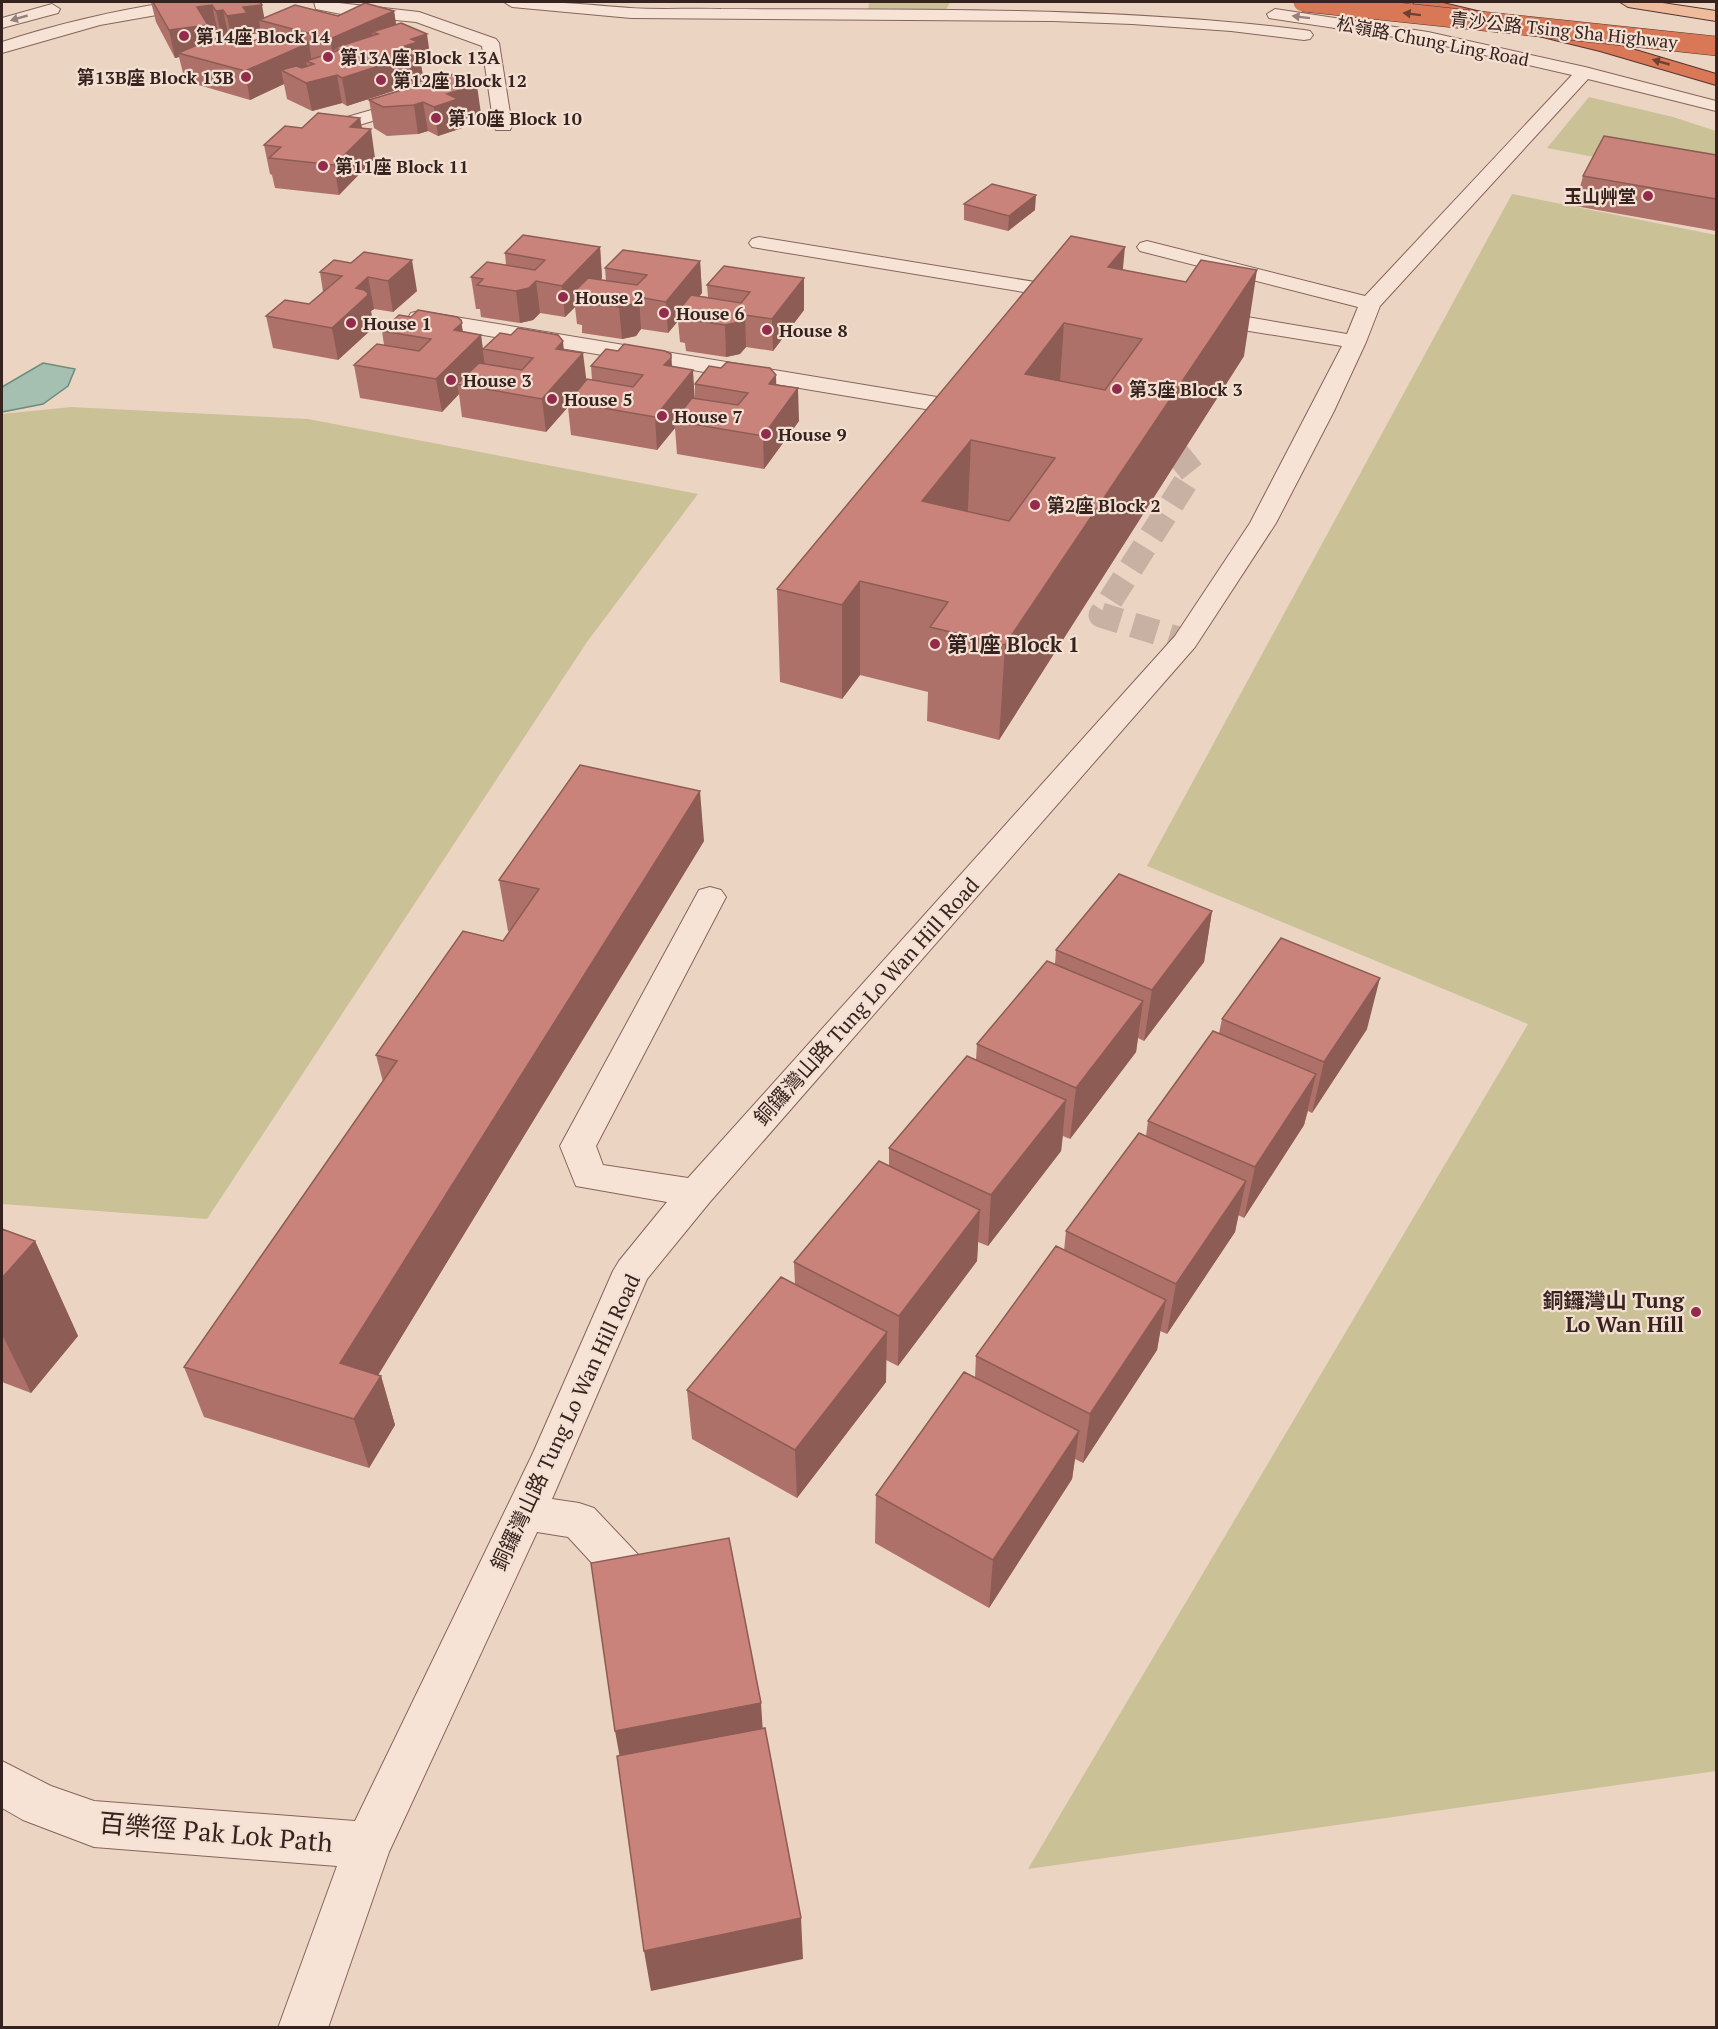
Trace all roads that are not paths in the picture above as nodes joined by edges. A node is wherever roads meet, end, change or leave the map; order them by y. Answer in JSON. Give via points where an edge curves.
{"nodes":[{"id":1,"x":202,"y":2,"type":"edge"},
{"id":2,"x":322,"y":2,"type":"edge"},
{"id":3,"x":512,"y":2,"type":"edge"},
{"id":4,"x":1304,"y":2,"type":"edge"},
{"id":5,"x":1421,"y":2,"type":"edge"},
{"id":6,"x":1628,"y":2,"type":"edge"},
{"id":7,"x":66,"y":4,"type":"dead end"},
{"id":8,"x":1253,"y":11,"type":"dead end"},
{"id":9,"x":1544,"y":11,"type":"dead end"},
{"id":10,"x":1716,"y":16,"type":"edge"},
{"id":11,"x":2,"y":23,"type":"edge"},
{"id":12,"x":1304,"y":36,"type":"dead end"},
{"id":13,"x":1716,"y":46,"type":"edge"},
{"id":14,"x":2,"y":48,"type":"edge"},
{"id":15,"x":1716,"y":57,"type":"edge"},
{"id":16,"x":1585,"y":72,"type":"junction"},
{"id":17,"x":495,"y":78,"type":"junction"},
{"id":18,"x":1716,"y":80,"type":"edge"},
{"id":19,"x":473,"y":84,"type":"edge"},
{"id":20,"x":429,"y":98,"type":"edge"},
{"id":21,"x":1716,"y":106,"type":"edge"},
{"id":22,"x":502,"y":126,"type":"dead end"},
{"id":23,"x":297,"y":138,"type":"edge"},
{"id":24,"x":759,"y":243,"type":"dead end"},
{"id":25,"x":1147,"y":247,"type":"dead end"},
{"id":26,"x":1092,"y":297,"type":"edge"},
{"id":27,"x":1370,"y":303,"type":"junction"},
{"id":28,"x":1184,"y":313,"type":"edge"},
{"id":29,"x":411,"y":317,"type":"edge"},
{"id":30,"x":1355,"y":342,"type":"junction"},
{"id":31,"x":967,"y":409,"type":"edge"},
{"id":32,"x":710,"y":897,"type":"dead end"},
{"id":33,"x":696,"y":1193,"type":"junction"},
{"id":34,"x":524,"y":1512,"type":"junction"},
{"id":35,"x":631,"y":1576,"type":"edge"},
{"id":36,"x":2,"y":1783,"type":"edge"},
{"id":37,"x":368,"y":1845,"type":"junction"},
{"id":38,"x":303,"y":2028,"type":"edge"}],
"edges":[{"from":1,"to":14,"type":"street","via":[[99,19]]},
{"from":2,"to":17,"type":"street","via":[[346,10],[418,17],[490,43]]},
{"from":3,"to":12,"type":"street","via":[[631,13],[1132,19]]},
{"from":13,"to":4,"type":"highway","name":"青沙公路 Tsing Sha Highway","one_way":true,"bridge":true},
{"from":18,"to":5,"type":"highway","one_way":true,"bridge":true,"via":[[1606,47]]},
{"from":6,"to":10,"type":"main road"},
{"from":7,"to":11,"type":"street","one_way":true},
{"from":16,"to":8,"type":"street","name":"松嶺路 Chung Ling Road","one_way":true,"via":[[1428,37]]},
{"from":9,"to":15,"type":"highway","bridge":true},
{"from":16,"to":21,"type":"street","name":"松嶺路 Chung Ling Road"},
{"from":16,"to":27,"type":"street","name":"銅鑼灣山路 Tung Lo Wan Hill Road"},
{"from":17,"to":19,"type":"street"},
{"from":17,"to":22,"type":"street"},
{"from":20,"to":23,"type":"street"},
{"from":24,"to":26,"type":"street"},
{"from":25,"to":27,"type":"street"},
{"from":27,"to":30,"type":"street","name":"銅鑼灣山路 Tung Lo Wan Hill Road"},
{"from":28,"to":30,"type":"street"},
{"from":29,"to":31,"type":"street"},
{"from":30,"to":33,"type":"street","name":"銅鑼灣山路 Tung Lo Wan Hill Road","via":[[1263,523],[1185,641]]},
{"from":32,"to":33,"type":"street","via":[[578,1146],[589,1176]]},
{"from":33,"to":34,"type":"street","name":"銅鑼灣山路 Tung Lo Wan Hill Road","via":[[632,1270]]},
{"from":34,"to":35,"type":"street","via":[[579,1521]]},
{"from":34,"to":37,"type":"street","name":"銅鑼灣山路 Tung Lo Wan Hill Road"},
{"from":36,"to":37,"type":"street","name":"百樂徑 Pak Lok Path","via":[[39,1804],[94,1824]]},
{"from":37,"to":38,"type":"street","name":"銅鑼灣山路 Tung Lo Wan Hill Road"}]}
